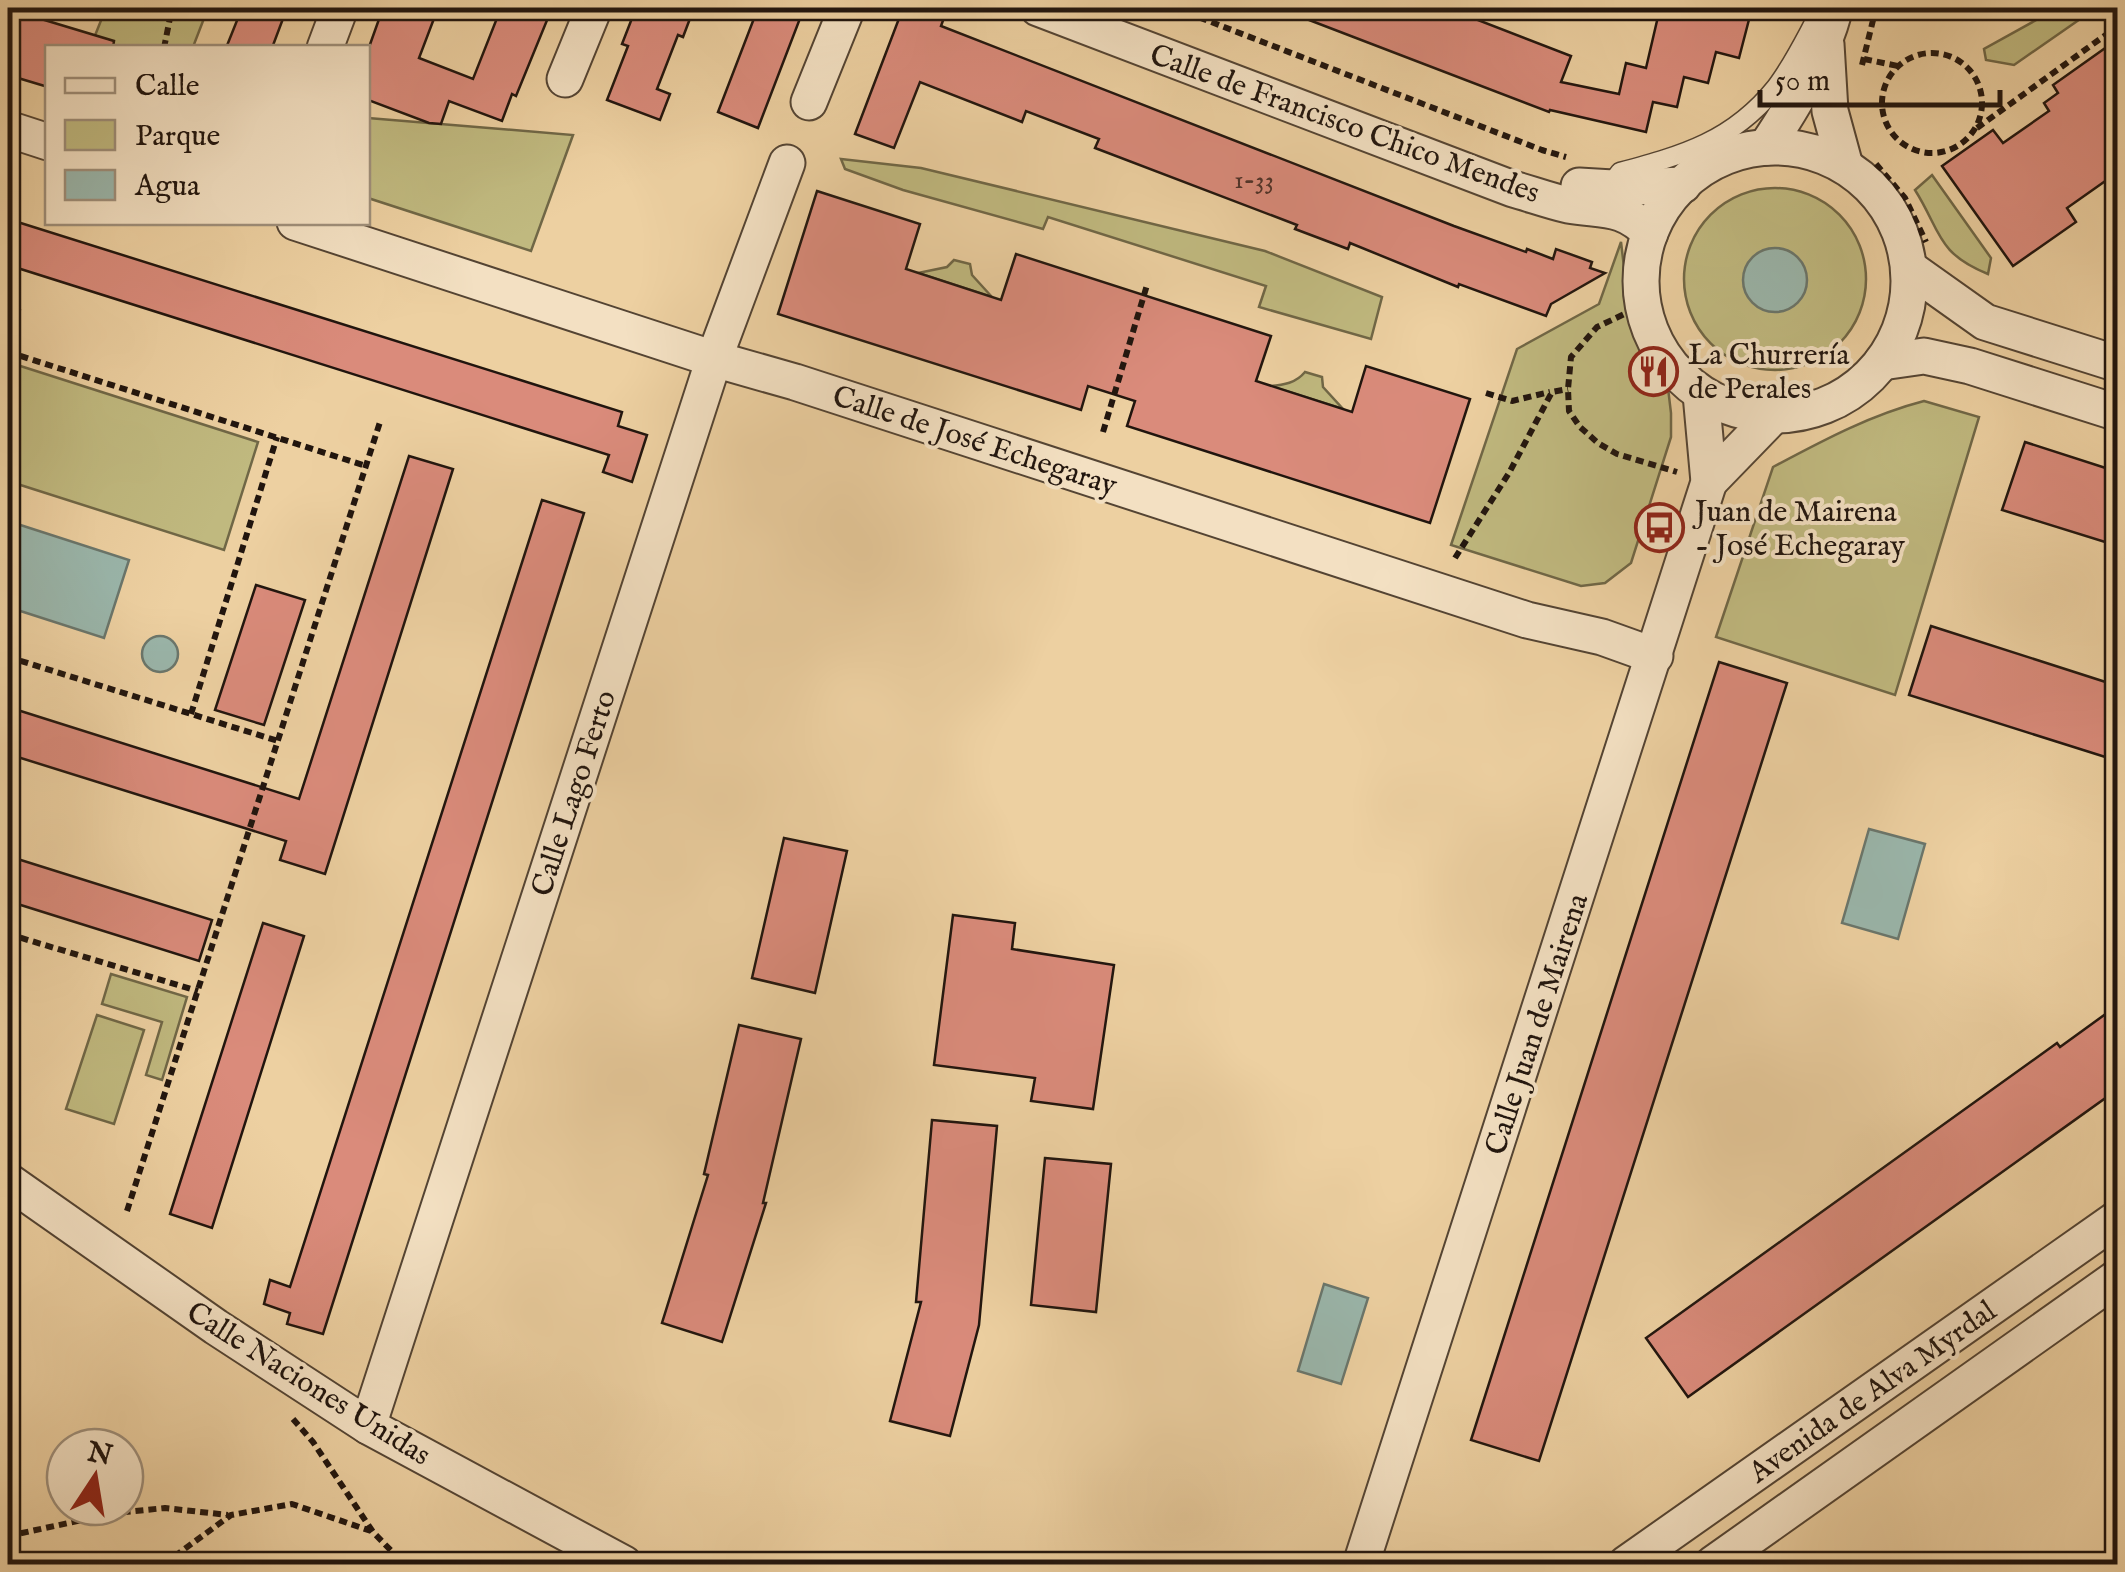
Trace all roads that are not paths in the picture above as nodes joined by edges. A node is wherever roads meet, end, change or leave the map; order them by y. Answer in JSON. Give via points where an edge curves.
{"nodes":[{"id":1,"x":340,"y":8,"type":"edge"},
{"id":2,"x":594,"y":8,"type":"edge"},
{"id":3,"x":847,"y":8,"type":"edge"},
{"id":4,"x":1038,"y":8,"type":"edge"},
{"id":5,"x":1105,"y":8,"type":"edge"},
{"id":6,"x":1828,"y":19,"type":"edge"},
{"id":7,"x":326,"y":45,"type":"edge"},
{"id":8,"x":566,"y":79,"type":"dead end"},
{"id":9,"x":808,"y":102,"type":"dead end"},
{"id":10,"x":8,"y":129,"type":"edge"},
{"id":11,"x":45,"y":141,"type":"edge"},
{"id":12,"x":1766,"y":147,"type":"junction"},
{"id":13,"x":787,"y":163,"type":"dead end"},
{"id":14,"x":1859,"y":164,"type":"junction"},
{"id":15,"x":1682,"y":184,"type":"junction"},
{"id":16,"x":1609,"y":187,"type":"junction"},
{"id":17,"x":304,"y":225,"type":"edge"},
{"id":18,"x":1650,"y":233,"type":"junction"},
{"id":19,"x":1920,"y":260,"type":"junction"},
{"id":20,"x":714,"y":358,"type":"junction"},
{"id":21,"x":1882,"y":362,"type":"junction"},
{"id":22,"x":2118,"y":364,"type":"edge"},
{"id":23,"x":1701,"y":394,"type":"junction"},
{"id":24,"x":2118,"y":413,"type":"edge"},
{"id":25,"x":1774,"y":416,"type":"junction"},
{"id":26,"x":1710,"y":482,"type":"junction"},
{"id":27,"x":1655,"y":656,"type":"junction"},
{"id":28,"x":8,"y":1180,"type":"edge"},
{"id":29,"x":2118,"y":1218,"type":"edge"},
{"id":30,"x":2118,"y":1277,"type":"edge"},
{"id":31,"x":368,"y":1426,"type":"junction"},
{"id":32,"x":624,"y":1564,"type":"edge"},
{"id":33,"x":1361,"y":1564,"type":"edge"},
{"id":34,"x":1626,"y":1564,"type":"edge"},
{"id":35,"x":1713,"y":1564,"type":"edge"}],
"edges":[{"from":1,"to":7,"type":"street"},
{"from":2,"to":8,"type":"street"},
{"from":3,"to":9,"type":"street"},
{"from":4,"to":18,"type":"street","name":"Calle de Francisco Chico Mendes","via":[[1513,189],[1617,211]]},
{"from":5,"to":16,"type":"street","name":"Calle de Francisco Chico Mendes","via":[[1571,186]]},
{"from":6,"to":12,"type":"street","via":[[1794,105]]},
{"from":6,"to":14,"type":"street","via":[[1830,111]]},
{"from":6,"to":16,"type":"lane","via":[[1743,122],[1708,144],[1620,172]]},
{"from":10,"to":11,"type":"street"},
{"from":12,"to":14,"type":"street"},
{"from":12,"to":15,"type":"street","via":[[1729,154]]},
{"from":13,"to":20,"type":"street","name":"Calle Lago Ferto"},
{"from":14,"to":19,"type":"street"},
{"from":15,"to":16,"type":"street","name":"Calle de Francisco Chico Mendes"},
{"from":15,"to":18,"type":"street"},
{"from":17,"to":20,"type":"street","name":"Calle de José Echegaray"},
{"from":18,"to":23,"type":"street","via":[[1640,290],[1650,330],[1670,366]]},
{"from":19,"to":21,"type":"street"},
{"from":19,"to":22,"type":"street","via":[[1985,322]]},
{"from":20,"to":27,"type":"street","name":"Calle de José Echegaray"},
{"from":20,"to":31,"type":"street","name":"Calle Lago Ferto"},
{"from":21,"to":24,"type":"street","via":[[1924,356]]},
{"from":21,"to":25,"type":"street","via":[[1849,393],[1813,410]]},
{"from":23,"to":25,"type":"street","via":[[1736,410]]},
{"from":23,"to":26,"type":"street","name":"Calle Juan de Mairena"},
{"from":25,"to":26,"type":"street","name":"Calle Juan de Mairena"},
{"from":26,"to":27,"type":"street","name":"Calle Juan de Mairena"},
{"from":27,"to":33,"type":"street","name":"Calle Juan de Mairena"},
{"from":28,"to":31,"type":"street","name":"Calle Naciones Unidas"},
{"from":29,"to":34,"type":"street","name":"Avenida de Alva Myrdal"},
{"from":30,"to":35,"type":"street","name":"Avenida de Alva Myrdal"},
{"from":31,"to":32,"type":"street","name":"Calle Naciones Unidas"}]}
